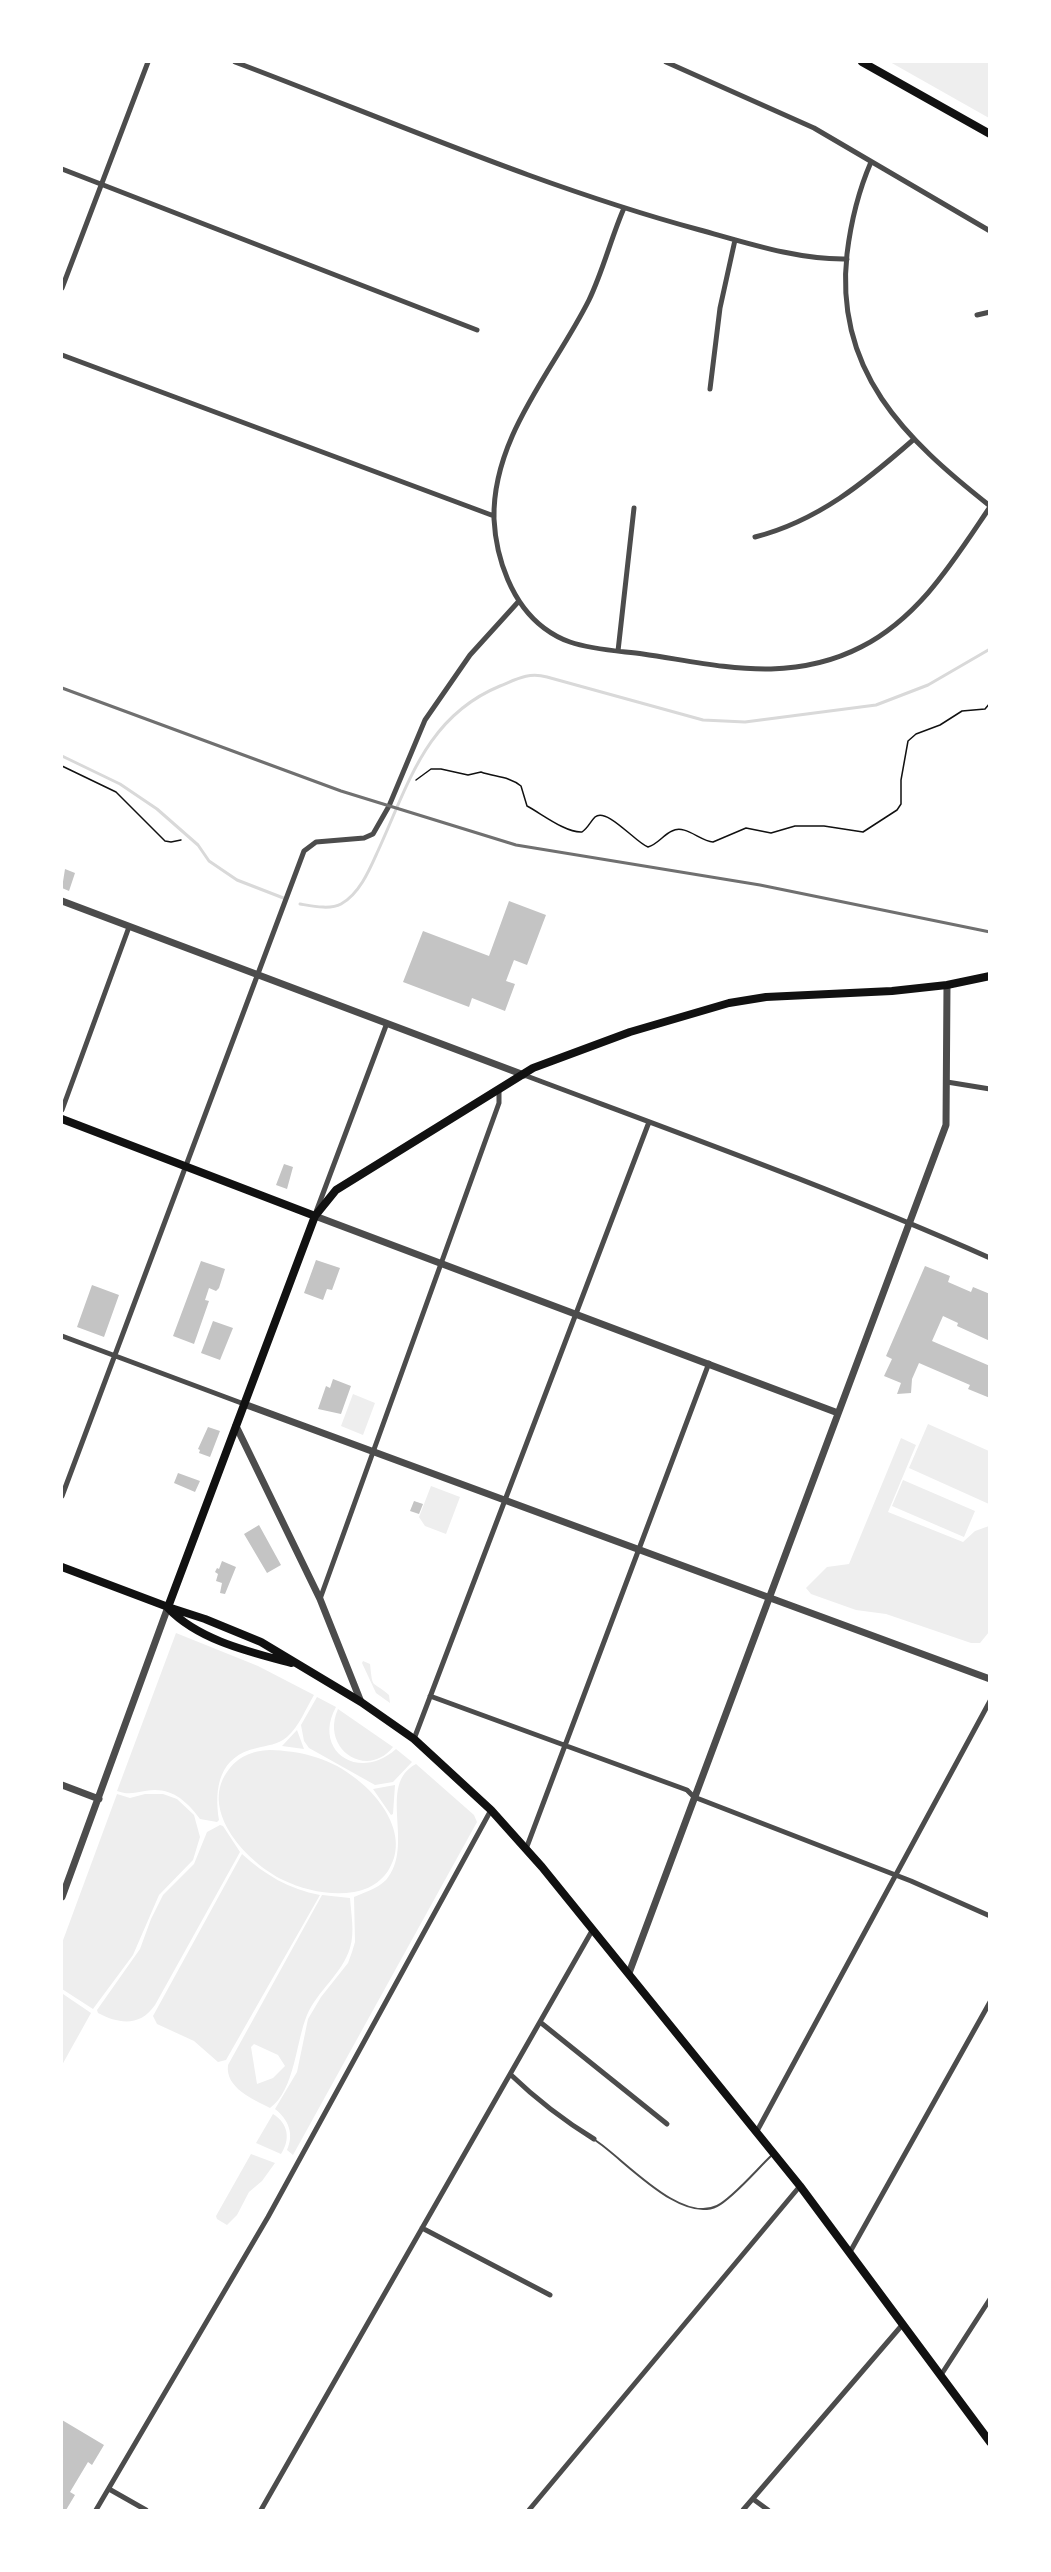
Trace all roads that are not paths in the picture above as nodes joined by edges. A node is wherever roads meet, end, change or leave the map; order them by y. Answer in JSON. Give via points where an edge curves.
{"nodes":[{"id":1,"x":148,"y":62,"type":"edge"},
{"id":2,"x":235,"y":62,"type":"edge"},
{"id":3,"x":666,"y":62,"type":"edge"},
{"id":4,"x":862,"y":62,"type":"edge"},
{"id":5,"x":990,"y":134,"type":"edge"},
{"id":6,"x":871,"y":162,"type":"junction"},
{"id":7,"x":62,"y":169,"type":"edge"},
{"id":8,"x":100,"y":184,"type":"junction"},
{"id":9,"x":624,"y":208,"type":"junction"},
{"id":10,"x":990,"y":231,"type":"edge"},
{"id":11,"x":735,"y":240,"type":"junction"},
{"id":12,"x":847,"y":259,"type":"junction"},
{"id":13,"x":62,"y":288,"type":"edge"},
{"id":14,"x":990,"y":312,"type":"edge"},
{"id":15,"x":978,"y":315,"type":"dead end"},
{"id":16,"x":477,"y":330,"type":"dead end"},
{"id":17,"x":62,"y":355,"type":"edge"},
{"id":18,"x":710,"y":389,"type":"dead end"},
{"id":19,"x":913,"y":440,"type":"junction"},
{"id":20,"x":990,"y":506,"type":"edge"},
{"id":21,"x":634,"y":508,"type":"dead end"},
{"id":22,"x":494,"y":516,"type":"junction"},
{"id":23,"x":755,"y":537,"type":"dead end"},
{"id":24,"x":519,"y":601,"type":"junction"},
{"id":25,"x":618,"y":651,"type":"junction"},
{"id":26,"x":62,"y":902,"type":"edge"},
{"id":27,"x":129,"y":927,"type":"junction"},
{"id":28,"x":258,"y":974,"type":"junction"},
{"id":29,"x":990,"y":976,"type":"edge"},
{"id":30,"x":947,"y":985,"type":"junction"},
{"id":31,"x":387,"y":1023,"type":"junction"},
{"id":32,"x":525,"y":1075,"type":"junction"},
{"id":33,"x":947,"y":1082,"type":"junction"},
{"id":34,"x":990,"y":1089,"type":"edge"},
{"id":35,"x":499,"y":1091,"type":"junction"},
{"id":36,"x":62,"y":1110,"type":"edge"},
{"id":37,"x":62,"y":1119,"type":"edge"},
{"id":38,"x":649,"y":1122,"type":"junction"},
{"id":39,"x":186,"y":1167,"type":"junction"},
{"id":40,"x":315,"y":1216,"type":"junction"},
{"id":41,"x":910,"y":1221,"type":"junction"},
{"id":42,"x":990,"y":1258,"type":"edge"},
{"id":43,"x":442,"y":1263,"type":"junction"},
{"id":44,"x":576,"y":1313,"type":"junction"},
{"id":45,"x":62,"y":1336,"type":"edge"},
{"id":46,"x":115,"y":1357,"type":"junction"},
{"id":47,"x":709,"y":1363,"type":"junction"},
{"id":48,"x":244,"y":1404,"type":"junction"},
{"id":49,"x":838,"y":1413,"type":"junction"},
{"id":50,"x":236,"y":1426,"type":"junction"},
{"id":51,"x":373,"y":1452,"type":"junction"},
{"id":52,"x":62,"y":1496,"type":"edge"},
{"id":53,"x":504,"y":1500,"type":"junction"},
{"id":54,"x":638,"y":1550,"type":"junction"},
{"id":55,"x":62,"y":1567,"type":"edge"},
{"id":56,"x":768,"y":1598,"type":"junction"},
{"id":57,"x":320,"y":1599,"type":"junction"},
{"id":58,"x":168,"y":1607,"type":"junction"},
{"id":59,"x":301,"y":1665,"type":"junction"},
{"id":60,"x":990,"y":1679,"type":"edge"},
{"id":61,"x":430,"y":1696,"type":"junction"},
{"id":62,"x":990,"y":1701,"type":"edge"},
{"id":63,"x":362,"y":1702,"type":"junction"},
{"id":64,"x":414,"y":1739,"type":"junction"},
{"id":65,"x":565,"y":1746,"type":"junction"},
{"id":66,"x":62,"y":1785,"type":"edge"},
{"id":67,"x":694,"y":1797,"type":"junction"},
{"id":68,"x":99,"y":1799,"type":"junction"},
{"id":69,"x":491,"y":1810,"type":"junction"},
{"id":70,"x":526,"y":1849,"type":"junction"},
{"id":71,"x":895,"y":1875,"type":"junction"},
{"id":72,"x":62,"y":1897,"type":"edge"},
{"id":73,"x":990,"y":1916,"type":"edge"},
{"id":74,"x":592,"y":1929,"type":"junction"},
{"id":75,"x":629,"y":1973,"type":"junction"},
{"id":76,"x":990,"y":2001,"type":"edge"},
{"id":77,"x":540,"y":2022,"type":"junction"},
{"id":78,"x":510,"y":2074,"type":"junction"},
{"id":79,"x":667,"y":2124,"type":"dead end"},
{"id":80,"x":757,"y":2131,"type":"junction"},
{"id":81,"x":594,"y":2139,"type":"joint"},
{"id":82,"x":774,"y":2153,"type":"junction"},
{"id":83,"x":800,"y":2186,"type":"junction"},
{"id":84,"x":422,"y":2228,"type":"junction"},
{"id":85,"x":850,"y":2252,"type":"junction"},
{"id":86,"x":550,"y":2295,"type":"dead end"},
{"id":87,"x":990,"y":2299,"type":"edge"},
{"id":88,"x":903,"y":2324,"type":"junction"},
{"id":89,"x":941,"y":2375,"type":"junction"},
{"id":90,"x":990,"y":2442,"type":"edge"},
{"id":91,"x":109,"y":2489,"type":"junction"},
{"id":92,"x":753,"y":2499,"type":"junction"},
{"id":93,"x":96,"y":2511,"type":"edge"},
{"id":94,"x":146,"y":2511,"type":"edge"},
{"id":95,"x":261,"y":2511,"type":"edge"},
{"id":96,"x":529,"y":2511,"type":"edge"},
{"id":97,"x":743,"y":2511,"type":"edge"},
{"id":98,"x":768,"y":2511,"type":"edge"}],
"edges":[{"from":1,"to":8,"type":"street"},
{"from":2,"to":9,"type":"street","via":[[546,182]]},
{"from":3,"to":6,"type":"street","via":[[787,115]]},
{"from":4,"to":5,"type":"main road"},
{"from":6,"to":10,"type":"street"},
{"from":6,"to":12,"type":"street","via":[[854,209]]},
{"from":7,"to":8,"type":"street"},
{"from":8,"to":13,"type":"street"},
{"from":8,"to":16,"type":"street"},
{"from":9,"to":11,"type":"street"},
{"from":9,"to":22,"type":"street","via":[[591,297],[511,436],[499,476]]},
{"from":11,"to":12,"type":"street","via":[[792,253]]},
{"from":11,"to":18,"type":"street","via":[[720,308]]},
{"from":12,"to":19,"type":"street","via":[[848,316],[861,360],[880,398]]},
{"from":14,"to":15,"type":"street"},
{"from":17,"to":22,"type":"street"},
{"from":19,"to":20,"type":"street"},
{"from":19,"to":23,"type":"street","via":[[824,510]]},
{"from":20,"to":25,"type":"street","via":[[946,572],[909,614],[879,638],[841,656],[796,667],[748,668]]},
{"from":21,"to":25,"type":"street"},
{"from":22,"to":24,"type":"street","via":[[502,565]]},
{"from":24,"to":25,"type":"street","via":[[537,622],[557,636],[572,643]]},
{"from":24,"to":28,"type":"street","via":[[470,655],[425,720],[373,834],[316,842],[304,851]]},
{"from":26,"to":27,"type":"street"},
{"from":27,"to":28,"type":"street"},
{"from":27,"to":36,"type":"street"},
{"from":28,"to":31,"type":"street"},
{"from":28,"to":39,"type":"street"},
{"from":29,"to":30,"type":"main road"},
{"from":30,"to":32,"type":"main road","via":[[892,992],[776,995],[729,1004],[630,1032],[533,1068]]},
{"from":30,"to":33,"type":"street"},
{"from":31,"to":32,"type":"street"},
{"from":31,"to":40,"type":"street"},
{"from":32,"to":35,"type":"main road"},
{"from":32,"to":38,"type":"street"},
{"from":33,"to":34,"type":"street"},
{"from":33,"to":41,"type":"street","via":[[946,1125]]},
{"from":35,"to":40,"type":"main road","via":[[336,1190]]},
{"from":35,"to":43,"type":"street","via":[[499,1103]]},
{"from":37,"to":39,"type":"main road"},
{"from":38,"to":41,"type":"street"},
{"from":38,"to":44,"type":"street"},
{"from":39,"to":40,"type":"main road"},
{"from":39,"to":46,"type":"street"},
{"from":40,"to":43,"type":"street"},
{"from":40,"to":48,"type":"main road"},
{"from":41,"to":42,"type":"street"},
{"from":41,"to":49,"type":"street"},
{"from":43,"to":44,"type":"street"},
{"from":43,"to":51,"type":"street"},
{"from":44,"to":47,"type":"street"},
{"from":44,"to":53,"type":"street"},
{"from":45,"to":46,"type":"street"},
{"from":46,"to":48,"type":"street"},
{"from":46,"to":52,"type":"street"},
{"from":47,"to":49,"type":"street"},
{"from":47,"to":54,"type":"street"},
{"from":48,"to":50,"type":"main road"},
{"from":48,"to":51,"type":"street"},
{"from":49,"to":56,"type":"street"},
{"from":50,"to":57,"type":"street"},
{"from":50,"to":58,"type":"main road"},
{"from":51,"to":53,"type":"street"},
{"from":51,"to":57,"type":"street"},
{"from":53,"to":54,"type":"street"},
{"from":53,"to":61,"type":"street"},
{"from":54,"to":56,"type":"street"},
{"from":54,"to":65,"type":"street"},
{"from":55,"to":58,"type":"main road"},
{"from":56,"to":60,"type":"street"},
{"from":56,"to":67,"type":"street"},
{"from":57,"to":63,"type":"street"},
{"from":58,"to":59,"type":"main road","via":[[236,1631]]},
{"from":58,"to":59,"type":"main road","via":[[181,1621],[213,1637]]},
{"from":58,"to":68,"type":"street"},
{"from":59,"to":63,"type":"main road"},
{"from":61,"to":64,"type":"street"},
{"from":61,"to":65,"type":"street"},
{"from":62,"to":71,"type":"street"},
{"from":63,"to":64,"type":"main road"},
{"from":64,"to":69,"type":"main road"},
{"from":65,"to":67,"type":"street","via":[[687,1790]]},
{"from":65,"to":70,"type":"street"},
{"from":66,"to":68,"type":"street"},
{"from":67,"to":71,"type":"street"},
{"from":67,"to":75,"type":"street"},
{"from":68,"to":72,"type":"street"},
{"from":69,"to":70,"type":"main road"},
{"from":69,"to":91,"type":"street","via":[[268,2217]]},
{"from":70,"to":74,"type":"main road"},
{"from":71,"to":73,"type":"street"},
{"from":71,"to":80,"type":"street"},
{"from":74,"to":75,"type":"main road"},
{"from":74,"to":77,"type":"street"},
{"from":75,"to":80,"type":"main road"},
{"from":76,"to":85,"type":"street"},
{"from":77,"to":78,"type":"street"},
{"from":77,"to":79,"type":"street"},
{"from":78,"to":81,"type":"street","via":[[567,2123]]},
{"from":78,"to":84,"type":"street"},
{"from":80,"to":82,"type":"main road"},
{"from":81,"to":82,"type":"lane","via":[[666,2197],[706,2209],[721,2204]]},
{"from":82,"to":83,"type":"main road"},
{"from":83,"to":85,"type":"main road"},
{"from":83,"to":96,"type":"street"},
{"from":84,"to":86,"type":"street"},
{"from":84,"to":95,"type":"street"},
{"from":85,"to":88,"type":"main road"},
{"from":87,"to":89,"type":"street"},
{"from":88,"to":89,"type":"main road"},
{"from":88,"to":92,"type":"street"},
{"from":89,"to":90,"type":"main road"},
{"from":91,"to":93,"type":"street"},
{"from":91,"to":94,"type":"street"},
{"from":92,"to":97,"type":"street"},
{"from":92,"to":98,"type":"street"}]}
